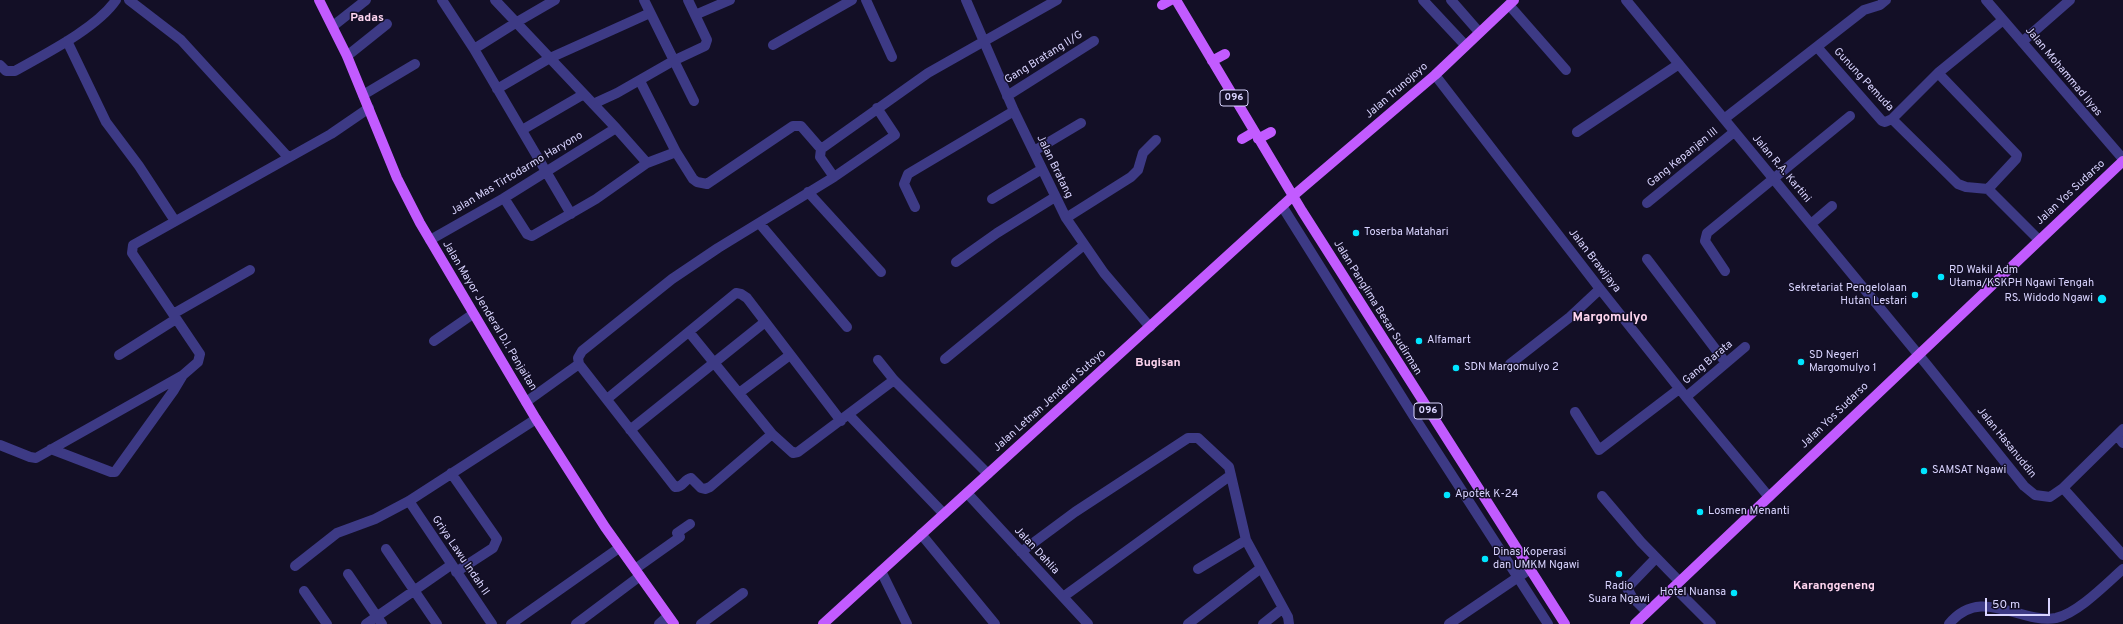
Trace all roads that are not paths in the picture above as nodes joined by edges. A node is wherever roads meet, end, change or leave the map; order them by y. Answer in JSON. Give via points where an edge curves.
{"nodes":[{"id":1,"x":116,"y":0,"type":"edge"},
{"id":2,"x":129,"y":0,"type":"edge"},
{"id":3,"x":319,"y":0,"type":"edge"},
{"id":4,"x":366,"y":0,"type":"edge"},
{"id":5,"x":442,"y":0,"type":"edge"},
{"id":6,"x":495,"y":0,"type":"edge"},
{"id":7,"x":555,"y":0,"type":"edge"},
{"id":8,"x":644,"y":0,"type":"edge"},
{"id":9,"x":688,"y":0,"type":"edge"},
{"id":10,"x":730,"y":0,"type":"edge"},
{"id":11,"x":852,"y":0,"type":"edge"},
{"id":12,"x":866,"y":0,"type":"edge"},
{"id":13,"x":966,"y":0,"type":"edge"},
{"id":14,"x":1057,"y":0,"type":"edge"},
{"id":15,"x":1171,"y":0,"type":"edge"},
{"id":16,"x":1176,"y":0,"type":"edge"},
{"id":17,"x":1422,"y":0,"type":"edge"},
{"id":18,"x":1451,"y":0,"type":"edge"},
{"id":19,"x":1626,"y":0,"type":"edge"},
{"id":20,"x":1886,"y":0,"type":"edge"},
{"id":21,"x":1986,"y":0,"type":"edge"},
{"id":22,"x":2070,"y":0,"type":"edge"},
{"id":23,"x":1512,"y":3,"type":"edge"},
{"id":24,"x":1162,"y":6,"type":"dead end"},
{"id":25,"x":650,"y":14,"type":"junction"},
{"id":26,"x":695,"y":15,"type":"junction"},
{"id":27,"x":2004,"y":20,"type":"junction"},
{"id":28,"x":517,"y":22,"type":"junction"},
{"id":29,"x":387,"y":24,"type":"dead end"},
{"id":30,"x":333,"y":26,"type":"junction"},
{"id":31,"x":1479,"y":32,"type":"junction"},
{"id":32,"x":984,"y":40,"type":"junction"},
{"id":33,"x":67,"y":41,"type":"junction"},
{"id":34,"x":1094,"y":41,"type":"dead end"},
{"id":35,"x":2022,"y":42,"type":"junction"},
{"id":36,"x":773,"y":45,"type":"dead end"},
{"id":37,"x":1466,"y":45,"type":"junction"},
{"id":38,"x":1817,"y":47,"type":"junction"},
{"id":39,"x":474,"y":49,"type":"junction"},
{"id":40,"x":1225,"y":54,"type":"dead end"},
{"id":41,"x":347,"y":56,"type":"junction"},
{"id":42,"x":892,"y":57,"type":"dead end"},
{"id":43,"x":550,"y":58,"type":"junction"},
{"id":44,"x":673,"y":61,"type":"junction"},
{"id":45,"x":1212,"y":61,"type":"junction"},
{"id":46,"x":415,"y":64,"type":"dead end"},
{"id":47,"x":1679,"y":64,"type":"junction"},
{"id":48,"x":0,"y":65,"type":"edge"},
{"id":49,"x":1566,"y":70,"type":"dead end"},
{"id":50,"x":1938,"y":73,"type":"junction"},
{"id":51,"x":1434,"y":75,"type":"junction"},
{"id":52,"x":640,"y":80,"type":"junction"},
{"id":53,"x":497,"y":89,"type":"junction"},
{"id":54,"x":584,"y":94,"type":"junction"},
{"id":55,"x":363,"y":95,"type":"junction"},
{"id":56,"x":1007,"y":96,"type":"junction"},
{"id":57,"x":694,"y":101,"type":"dead end"},
{"id":58,"x":593,"y":104,"type":"junction"},
{"id":59,"x":369,"y":108,"type":"junction"},
{"id":60,"x":877,"y":108,"type":"junction"},
{"id":61,"x":1014,"y":111,"type":"junction"},
{"id":62,"x":1850,"y":116,"type":"dead end"},
{"id":63,"x":1724,"y":119,"type":"junction"},
{"id":64,"x":1892,"y":120,"type":"junction"},
{"id":65,"x":1081,"y":123,"type":"dead end"},
{"id":66,"x":616,"y":128,"type":"junction"},
{"id":67,"x":522,"y":130,"type":"junction"},
{"id":68,"x":1271,"y":132,"type":"dead end"},
{"id":69,"x":1577,"y":132,"type":"dead end"},
{"id":70,"x":1734,"y":132,"type":"junction"},
{"id":71,"x":1256,"y":136,"type":"junction"},
{"id":72,"x":1156,"y":140,"type":"dead end"},
{"id":73,"x":1242,"y":140,"type":"dead end"},
{"id":74,"x":821,"y":149,"type":"junction"},
{"id":75,"x":1034,"y":151,"type":"junction"},
{"id":76,"x":676,"y":152,"type":"junction"},
{"id":77,"x":288,"y":156,"type":"junction"},
{"id":78,"x":2123,"y":160,"type":"edge"},
{"id":79,"x":647,"y":163,"type":"junction"},
{"id":80,"x":1042,"y":169,"type":"junction"},
{"id":81,"x":545,"y":172,"type":"junction"},
{"id":82,"x":834,"y":177,"type":"junction"},
{"id":83,"x":1775,"y":180,"type":"junction"},
{"id":84,"x":1988,"y":189,"type":"junction"},
{"id":85,"x":808,"y":192,"type":"junction"},
{"id":86,"x":1293,"y":196,"type":"junction"},
{"id":87,"x":1055,"y":197,"type":"junction"},
{"id":88,"x":504,"y":198,"type":"junction"},
{"id":89,"x":992,"y":199,"type":"dead end"},
{"id":90,"x":1647,"y":203,"type":"dead end"},
{"id":91,"x":1282,"y":206,"type":"junction"},
{"id":92,"x":1832,"y":206,"type":"dead end"},
{"id":93,"x":915,"y":207,"type":"dead end"},
{"id":94,"x":571,"y":214,"type":"junction"},
{"id":95,"x":1066,"y":218,"type":"junction"},
{"id":96,"x":175,"y":221,"type":"junction"},
{"id":97,"x":760,"y":224,"type":"junction"},
{"id":98,"x":1811,"y":224,"type":"junction"},
{"id":99,"x":430,"y":240,"type":"junction"},
{"id":100,"x":2040,"y":240,"type":"junction"},
{"id":101,"x":1084,"y":245,"type":"junction"},
{"id":102,"x":1647,"y":259,"type":"dead end"},
{"id":103,"x":956,"y":262,"type":"dead end"},
{"id":104,"x":250,"y":270,"type":"dead end"},
{"id":105,"x":1725,"y":271,"type":"dead end"},
{"id":106,"x":881,"y":272,"type":"dead end"},
{"id":107,"x":1600,"y":289,"type":"junction"},
{"id":108,"x":474,"y":314,"type":"junction"},
{"id":109,"x":174,"y":317,"type":"junction"},
{"id":110,"x":765,"y":322,"type":"junction"},
{"id":111,"x":847,"y":327,"type":"dead end"},
{"id":112,"x":1150,"y":327,"type":"junction"},
{"id":113,"x":689,"y":332,"type":"junction"},
{"id":114,"x":434,"y":341,"type":"dead end"},
{"id":115,"x":1745,"y":347,"type":"dead end"},
{"id":116,"x":790,"y":354,"type":"junction"},
{"id":117,"x":1918,"y":354,"type":"junction"},
{"id":118,"x":119,"y":355,"type":"dead end"},
{"id":119,"x":878,"y":360,"type":"dead end"},
{"id":120,"x":946,"y":360,"type":"dead end"},
{"id":121,"x":714,"y":362,"type":"junction"},
{"id":122,"x":1726,"y":363,"type":"junction"},
{"id":123,"x":580,"y":364,"type":"junction"},
{"id":124,"x":1510,"y":364,"type":"dead end"},
{"id":125,"x":183,"y":375,"type":"junction"},
{"id":126,"x":894,"y":380,"type":"junction"},
{"id":127,"x":739,"y":393,"type":"junction"},
{"id":128,"x":1682,"y":393,"type":"junction"},
{"id":129,"x":607,"y":399,"type":"junction"},
{"id":130,"x":526,"y":402,"type":"junction"},
{"id":131,"x":1575,"y":412,"type":"dead end"},
{"id":132,"x":845,"y":418,"type":"junction"},
{"id":133,"x":536,"y":419,"type":"junction"},
{"id":134,"x":630,"y":430,"type":"junction"},
{"id":135,"x":772,"y":434,"type":"junction"},
{"id":136,"x":2121,"y":436,"type":"edge"},
{"id":137,"x":0,"y":445,"type":"edge"},
{"id":138,"x":51,"y":449,"type":"junction"},
{"id":139,"x":451,"y":473,"type":"junction"},
{"id":140,"x":988,"y":474,"type":"junction"},
{"id":141,"x":1231,"y":475,"type":"junction"},
{"id":142,"x":2064,"y":488,"type":"junction"},
{"id":143,"x":967,"y":492,"type":"junction"},
{"id":144,"x":1602,"y":496,"type":"dead end"},
{"id":145,"x":1769,"y":496,"type":"junction"},
{"id":146,"x":408,"y":501,"type":"junction"},
{"id":147,"x":944,"y":514,"type":"junction"},
{"id":148,"x":690,"y":524,"type":"dead end"},
{"id":149,"x":921,"y":534,"type":"junction"},
{"id":150,"x":1246,"y":540,"type":"junction"},
{"id":151,"x":619,"y":548,"type":"junction"},
{"id":152,"x":386,"y":549,"type":"dead end"},
{"id":153,"x":1021,"y":552,"type":"junction"},
{"id":154,"x":2123,"y":555,"type":"edge"},
{"id":155,"x":1656,"y":558,"type":"junction"},
{"id":156,"x":295,"y":566,"type":"dead end"},
{"id":157,"x":1261,"y":568,"type":"junction"},
{"id":158,"x":454,"y":569,"type":"junction"},
{"id":159,"x":1198,"y":569,"type":"dead end"},
{"id":160,"x":1530,"y":569,"type":"junction"},
{"id":161,"x":2123,"y":569,"type":"edge"},
{"id":162,"x":881,"y":571,"type":"junction"},
{"id":163,"x":638,"y":572,"type":"junction"},
{"id":164,"x":348,"y":574,"type":"dead end"},
{"id":165,"x":1517,"y":577,"type":"junction"},
{"id":166,"x":1676,"y":584,"type":"junction"},
{"id":167,"x":304,"y":591,"type":"dead end"},
{"id":168,"x":414,"y":591,"type":"junction"},
{"id":169,"x":743,"y":594,"type":"dead end"},
{"id":170,"x":1063,"y":597,"type":"junction"},
{"id":171,"x":1283,"y":608,"type":"junction"},
{"id":172,"x":1647,"y":612,"type":"junction"},
{"id":173,"x":380,"y":620,"type":"edge"},
{"id":174,"x":671,"y":620,"type":"edge"},
{"id":175,"x":327,"y":624,"type":"edge"},
{"id":176,"x":366,"y":624,"type":"edge"},
{"id":177,"x":436,"y":624,"type":"edge"},
{"id":178,"x":492,"y":624,"type":"edge"},
{"id":179,"x":511,"y":624,"type":"edge"},
{"id":180,"x":576,"y":624,"type":"edge"},
{"id":181,"x":659,"y":624,"type":"edge"},
{"id":182,"x":701,"y":624,"type":"edge"},
{"id":183,"x":823,"y":624,"type":"edge"},
{"id":184,"x":907,"y":624,"type":"edge"},
{"id":185,"x":995,"y":624,"type":"edge"},
{"id":186,"x":1088,"y":624,"type":"edge"},
{"id":187,"x":1188,"y":624,"type":"edge"},
{"id":188,"x":1263,"y":624,"type":"edge"},
{"id":189,"x":1289,"y":624,"type":"edge"},
{"id":190,"x":1450,"y":624,"type":"edge"},
{"id":191,"x":1548,"y":624,"type":"edge"},
{"id":192,"x":1565,"y":624,"type":"edge"},
{"id":193,"x":1635,"y":624,"type":"edge"},
{"id":194,"x":1711,"y":624,"type":"edge"},
{"id":195,"x":1949,"y":624,"type":"edge"}],
"edges":[{"from":1,"to":33,"type":"street","via":[[100,16]]},
{"from":2,"to":77,"type":"street","via":[[181,40]]},
{"from":3,"to":30,"type":"main road","name":"Jalan Mayor Jenderal D.I. Panjaitan"},
{"from":4,"to":30,"type":"street"},
{"from":5,"to":39,"type":"street"},
{"from":6,"to":28,"type":"street"},
{"from":7,"to":28,"type":"street"},
{"from":8,"to":25,"type":"street"},
{"from":9,"to":26,"type":"street"},
{"from":10,"to":26,"type":"street"},
{"from":11,"to":36,"type":"street"},
{"from":12,"to":42,"type":"street"},
{"from":13,"to":32,"type":"street","name":"Jalan Bratang"},
{"from":14,"to":32,"type":"street"},
{"from":15,"to":24,"type":"main road"},
{"from":16,"to":45,"type":"main road","name":"Jalan Panglima Besar Sudirman","number":"096"},
{"from":17,"to":37,"type":"street"},
{"from":18,"to":31,"type":"street"},
{"from":19,"to":47,"type":"street","name":"Jalan R.A. Kartini"},
{"from":20,"to":38,"type":"street","via":[[1880,5],[1864,10]]},
{"from":21,"to":27,"type":"street","name":"Jalan Mohammad Ilyas"},
{"from":22,"to":35,"type":"street"},
{"from":23,"to":31,"type":"main road","name":"Jalan Trunojoyo"},
{"from":23,"to":49,"type":"street"},
{"from":25,"to":43,"type":"street"},
{"from":25,"to":44,"type":"street"},
{"from":26,"to":44,"type":"street","via":[[707,43]]},
{"from":27,"to":35,"type":"street","name":"Jalan Mohammad Ilyas"},
{"from":27,"to":50,"type":"street"},
{"from":28,"to":39,"type":"street"},
{"from":28,"to":43,"type":"street"},
{"from":29,"to":41,"type":"street"},
{"from":30,"to":41,"type":"main road","name":"Jalan Mayor Jenderal D.I. Panjaitan"},
{"from":31,"to":37,"type":"main road","name":"Jalan Trunojoyo"},
{"from":32,"to":56,"type":"street","name":"Jalan Bratang"},
{"from":32,"to":60,"type":"street","via":[[928,73]]},
{"from":33,"to":48,"type":"street","via":[[15,71],[6,71]]},
{"from":33,"to":96,"type":"street","via":[[106,122]]},
{"from":34,"to":56,"type":"street","name":"Gang Bratang II/G"},
{"from":35,"to":78,"type":"street","name":"Jalan Mohammad Ilyas"},
{"from":37,"to":51,"type":"main road","name":"Jalan Trunojoyo"},
{"from":38,"to":63,"type":"street"},
{"from":38,"to":64,"type":"street","name":"Gunung Pemuda","via":[[1882,121]]},
{"from":39,"to":53,"type":"street"},
{"from":40,"to":45,"type":"main road"},
{"from":41,"to":55,"type":"main road","name":"Jalan Mayor Jenderal D.I. Panjaitan"},
{"from":43,"to":53,"type":"street"},
{"from":43,"to":54,"type":"street"},
{"from":44,"to":52,"type":"street"},
{"from":44,"to":57,"type":"street"},
{"from":45,"to":71,"type":"main road","name":"Jalan Panglima Besar Sudirman","number":"096"},
{"from":46,"to":55,"type":"street"},
{"from":47,"to":63,"type":"street","name":"Jalan R.A. Kartini"},
{"from":47,"to":69,"type":"street"},
{"from":50,"to":64,"type":"street"},
{"from":50,"to":84,"type":"street","via":[[2017,155]]},
{"from":51,"to":86,"type":"main road","name":"Jalan Trunojoyo"},
{"from":51,"to":107,"type":"street","name":"Jalan Brawijaya"},
{"from":52,"to":58,"type":"street"},
{"from":52,"to":76,"type":"street"},
{"from":53,"to":67,"type":"street"},
{"from":54,"to":58,"type":"street"},
{"from":54,"to":67,"type":"street"},
{"from":55,"to":59,"type":"main road","name":"Jalan Mayor Jenderal D.I. Panjaitan"},
{"from":56,"to":61,"type":"street","name":"Jalan Bratang"},
{"from":58,"to":66,"type":"street"},
{"from":59,"to":77,"type":"street","via":[[331,134]]},
{"from":59,"to":99,"type":"main road","name":"Jalan Mayor Jenderal D.I. Panjaitan","via":[[397,178]]},
{"from":60,"to":74,"type":"street"},
{"from":60,"to":82,"type":"street","via":[[895,135]]},
{"from":61,"to":75,"type":"street","name":"Jalan Bratang"},
{"from":61,"to":93,"type":"street","via":[[908,174],[904,184]]},
{"from":62,"to":83,"type":"street"},
{"from":63,"to":70,"type":"street","name":"Jalan R.A. Kartini"},
{"from":64,"to":84,"type":"street","name":"Gunung Pemuda","via":[[1958,184]]},
{"from":65,"to":75,"type":"street"},
{"from":66,"to":79,"type":"street"},
{"from":66,"to":81,"type":"street","name":"Jalan Mas Tirtodarmo Haryono"},
{"from":67,"to":81,"type":"street"},
{"from":68,"to":71,"type":"main road"},
{"from":70,"to":83,"type":"street","name":"Jalan R.A. Kartini"},
{"from":70,"to":90,"type":"street","name":"Gang Kepanjen III"},
{"from":71,"to":73,"type":"main road"},
{"from":71,"to":86,"type":"main road","name":"Jalan Panglima Besar Sudirman","number":"096"},
{"from":72,"to":95,"type":"street","via":[[1143,153],[1138,170],[1131,177]]},
{"from":74,"to":76,"type":"street","via":[[797,125],[707,184],[693,179]]},
{"from":74,"to":82,"type":"street","via":[[820,157]]},
{"from":75,"to":80,"type":"street","name":"Jalan Bratang"},
{"from":76,"to":79,"type":"street"},
{"from":77,"to":96,"type":"street"},
{"from":78,"to":100,"type":"main road","name":"Jalan Yos Sudarso"},
{"from":79,"to":94,"type":"street"},
{"from":80,"to":87,"type":"street","name":"Jalan Bratang"},
{"from":80,"to":89,"type":"street"},
{"from":81,"to":88,"type":"street","name":"Jalan Mas Tirtodarmo Haryono"},
{"from":81,"to":94,"type":"street"},
{"from":82,"to":85,"type":"street"},
{"from":83,"to":98,"type":"street","name":"Jalan R.A. Kartini"},
{"from":83,"to":105,"type":"street","via":[[1707,233],[1705,241]]},
{"from":84,"to":100,"type":"street"},
{"from":85,"to":97,"type":"street"},
{"from":85,"to":106,"type":"street"},
{"from":86,"to":91,"type":"main road","name":"Jalan Letnan Jenderal Sutoyo"},
{"from":86,"to":160,"type":"main road","name":"Jalan Panglima Besar Sudirman","number":"096"},
{"from":87,"to":95,"type":"street","name":"Jalan Bratang"},
{"from":87,"to":103,"type":"street"},
{"from":88,"to":94,"type":"street","via":[[527,234],[532,236]]},
{"from":88,"to":99,"type":"street","name":"Jalan Mas Tirtodarmo Haryono"},
{"from":91,"to":112,"type":"main road","name":"Jalan Letnan Jenderal Sutoyo"},
{"from":91,"to":165,"type":"street"},
{"from":92,"to":98,"type":"street"},
{"from":95,"to":101,"type":"street","name":"Jalan Bratang"},
{"from":96,"to":109,"type":"street","via":[[134,243],[132,248],[132,253]]},
{"from":97,"to":111,"type":"street"},
{"from":97,"to":123,"type":"street","via":[[672,279],[582,352],[578,358]]},
{"from":98,"to":117,"type":"street","name":"Jalan R.A. Kartini"},
{"from":99,"to":108,"type":"main road","name":"Jalan Mayor Jenderal D.I. Panjaitan"},
{"from":100,"to":117,"type":"main road","name":"Jalan Yos Sudarso"},
{"from":101,"to":112,"type":"street","name":"Jalan Bratang"},
{"from":101,"to":120,"type":"street"},
{"from":102,"to":122,"type":"street"},
{"from":104,"to":109,"type":"street"},
{"from":107,"to":124,"type":"street","via":[[1570,317]]},
{"from":107,"to":128,"type":"street","name":"Jalan Brawijaya"},
{"from":108,"to":114,"type":"street"},
{"from":108,"to":130,"type":"main road","name":"Jalan Mayor Jenderal D.I. Panjaitan"},
{"from":109,"to":118,"type":"street"},
{"from":109,"to":125,"type":"street","via":[[200,354],[198,362]]},
{"from":110,"to":113,"type":"street","via":[[747,298],[736,293]]},
{"from":110,"to":116,"type":"street"},
{"from":110,"to":121,"type":"street"},
{"from":112,"to":140,"type":"main road","name":"Jalan Letnan Jenderal Sutoyo"},
{"from":113,"to":121,"type":"street"},
{"from":113,"to":129,"type":"street"},
{"from":115,"to":122,"type":"street","name":"Gang Barata"},
{"from":116,"to":127,"type":"street"},
{"from":116,"to":132,"type":"street"},
{"from":117,"to":142,"type":"street","name":"Jalan Hasanuddin","via":[[2024,486],[2035,495],[2050,497]]},
{"from":117,"to":145,"type":"main road","name":"Jalan Yos Sudarso"},
{"from":119,"to":126,"type":"street"},
{"from":121,"to":127,"type":"street"},
{"from":121,"to":134,"type":"street"},
{"from":122,"to":128,"type":"street","name":"Gang Barata"},
{"from":123,"to":129,"type":"street"},
{"from":123,"to":130,"type":"street"},
{"from":125,"to":138,"type":"street"},
{"from":125,"to":138,"type":"street","via":[[115,472]]},
{"from":126,"to":132,"type":"street"},
{"from":126,"to":140,"type":"street"},
{"from":127,"to":135,"type":"street"},
{"from":128,"to":131,"type":"street","name":"Gang Barata","via":[[1599,450]]},
{"from":128,"to":145,"type":"street","name":"Jalan Brawijaya"},
{"from":129,"to":134,"type":"street"},
{"from":130,"to":133,"type":"main road","name":"Jalan Mayor Jenderal D.I. Panjaitan"},
{"from":132,"to":135,"type":"street","via":[[798,452],[789,450]]},
{"from":132,"to":147,"type":"street"},
{"from":133,"to":139,"type":"street"},
{"from":133,"to":151,"type":"main road","name":"Jalan Mayor Jenderal D.I. Panjaitan"},
{"from":134,"to":135,"type":"street","via":[[673,486],[678,488],[686,479],[691,478],[705,489]]},
{"from":136,"to":142,"type":"street","name":"Jalan Hasanuddin"},
{"from":137,"to":138,"type":"street","via":[[36,458]]},
{"from":139,"to":146,"type":"street"},
{"from":139,"to":158,"type":"street","via":[[497,539],[493,548]]},
{"from":140,"to":143,"type":"main road","name":"Jalan Letnan Jenderal Sutoyo"},
{"from":141,"to":150,"type":"street"},
{"from":141,"to":153,"type":"street","via":[[1223,460],[1198,438],[1188,438],[1075,512]]},
{"from":141,"to":170,"type":"street"},
{"from":142,"to":154,"type":"street"},
{"from":143,"to":147,"type":"main road","name":"Jalan Letnan Jenderal Sutoyo"},
{"from":143,"to":153,"type":"street","name":"Jalan Dahlia"},
{"from":144,"to":155,"type":"street"},
{"from":145,"to":166,"type":"main road","name":"Jalan Yos Sudarso"},
{"from":146,"to":156,"type":"street","via":[[375,519],[337,533]]},
{"from":146,"to":158,"type":"street","name":"Griya Lawu Indah II"},
{"from":147,"to":149,"type":"main road","name":"Jalan Letnan Jenderal Sutoyo"},
{"from":148,"to":163,"type":"street","via":[[677,533],[680,537]]},
{"from":149,"to":162,"type":"main road","name":"Jalan Letnan Jenderal Sutoyo"},
{"from":149,"to":185,"type":"street"},
{"from":150,"to":157,"type":"street"},
{"from":150,"to":159,"type":"street"},
{"from":151,"to":163,"type":"main road","name":"Jalan Mayor Jenderal D.I. Panjaitan"},
{"from":151,"to":179,"type":"street"},
{"from":152,"to":168,"type":"street"},
{"from":153,"to":170,"type":"street","name":"Jalan Dahlia"},
{"from":155,"to":166,"type":"street"},
{"from":155,"to":172,"type":"street","via":[[1627,588]]},
{"from":157,"to":171,"type":"street"},
{"from":157,"to":187,"type":"street"},
{"from":158,"to":168,"type":"street"},
{"from":158,"to":178,"type":"street","name":"Griya Lawu Indah II"},
{"from":160,"to":165,"type":"street"},
{"from":160,"to":192,"type":"main road","name":"Jalan Panglima Besar Sudirman","number":"096"},
{"from":161,"to":195,"type":"street","via":[[2084,603],[2057,618],[2030,617],[2011,610],[1983,606],[1959,615]]},
{"from":162,"to":183,"type":"main road","name":"Jalan Letnan Jenderal Sutoyo"},
{"from":162,"to":184,"type":"street"},
{"from":163,"to":174,"type":"main road","name":"Jalan Mayor Jenderal D.I. Panjaitan"},
{"from":163,"to":180,"type":"street"},
{"from":164,"to":173,"type":"street"},
{"from":165,"to":190,"type":"street"},
{"from":165,"to":191,"type":"street"},
{"from":166,"to":172,"type":"main road","name":"Jalan Yos Sudarso"},
{"from":166,"to":194,"type":"street"},
{"from":167,"to":175,"type":"street"},
{"from":168,"to":173,"type":"street"},
{"from":168,"to":177,"type":"street"},
{"from":169,"to":182,"type":"street"},
{"from":170,"to":186,"type":"street","name":"Jalan Dahlia"},
{"from":171,"to":188,"type":"street"},
{"from":171,"to":189,"type":"street"},
{"from":172,"to":193,"type":"main road","name":"Jalan Yos Sudarso"},
{"from":173,"to":176,"type":"street"},
{"from":174,"to":181,"type":"street"}]}
